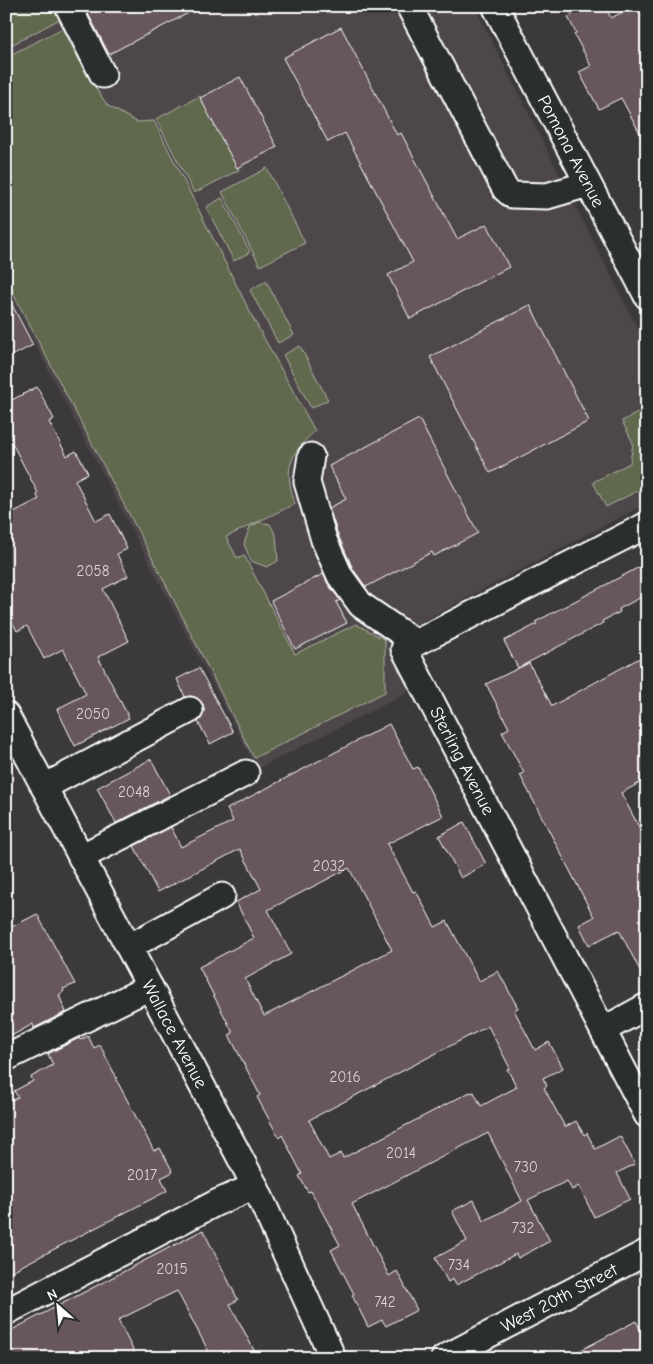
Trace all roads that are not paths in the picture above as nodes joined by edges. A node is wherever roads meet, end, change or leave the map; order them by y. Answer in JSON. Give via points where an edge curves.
{"nodes":[{"id":1,"x":68,"y":6,"type":"edge"},
{"id":2,"x":409,"y":6,"type":"edge"},
{"id":3,"x":496,"y":6,"type":"edge"},
{"id":4,"x":103,"y":75,"type":"dead end"},
{"id":5,"x":588,"y":184,"type":"junction"},
{"id":6,"x":647,"y":296,"type":"edge"},
{"id":7,"x":311,"y":456,"type":"dead end"},
{"id":8,"x":647,"y":525,"type":"edge"},
{"id":9,"x":416,"y":643,"type":"junction"},
{"id":10,"x":190,"y":710,"type":"dead end"},
{"id":11,"x":8,"y":723,"type":"edge"},
{"id":12,"x":246,"y":773,"type":"dead end"},
{"id":13,"x":44,"y":786,"type":"junction"},
{"id":14,"x":81,"y":857,"type":"junction"},
{"id":15,"x":222,"y":896,"type":"dead end"},
{"id":16,"x":129,"y":947,"type":"junction"},
{"id":17,"x":150,"y":987,"type":"junction"},
{"id":18,"x":647,"y":1006,"type":"edge"},
{"id":19,"x":603,"y":1030,"type":"junction"},
{"id":20,"x":6,"y":1058,"type":"edge"},
{"id":21,"x":647,"y":1115,"type":"edge"},
{"id":22,"x":255,"y":1186,"type":"junction"},
{"id":23,"x":647,"y":1252,"type":"edge"},
{"id":24,"x":6,"y":1312,"type":"edge"},
{"id":25,"x":334,"y":1358,"type":"edge"},
{"id":26,"x":444,"y":1358,"type":"edge"}],
"edges":[{"from":1,"to":4,"type":"street"},
{"from":2,"to":5,"type":"street","via":[[505,189],[512,195],[547,196]]},
{"from":3,"to":5,"type":"street","name":"Pomona Avenue"},
{"from":5,"to":6,"type":"street","name":"Pomona Avenue"},
{"from":7,"to":9,"type":"street","via":[[307,482],[324,540],[340,576],[361,605]]},
{"from":8,"to":9,"type":"street"},
{"from":9,"to":19,"type":"street","name":"Sterling Avenue","via":[[404,649]]},
{"from":10,"to":13,"type":"street"},
{"from":11,"to":13,"type":"street","name":"Wallace Avenue"},
{"from":12,"to":14,"type":"street"},
{"from":13,"to":14,"type":"street","name":"Wallace Avenue"},
{"from":14,"to":16,"type":"street","name":"Wallace Avenue"},
{"from":15,"to":16,"type":"street"},
{"from":16,"to":17,"type":"street","name":"Wallace Avenue"},
{"from":17,"to":20,"type":"street"},
{"from":17,"to":22,"type":"street","name":"Wallace Avenue"},
{"from":18,"to":19,"type":"street"},
{"from":19,"to":21,"type":"street","name":"Sterling Avenue"},
{"from":22,"to":24,"type":"street"},
{"from":22,"to":25,"type":"street","name":"Wallace Avenue"},
{"from":23,"to":26,"type":"street","name":"West 20th Street"}]}
